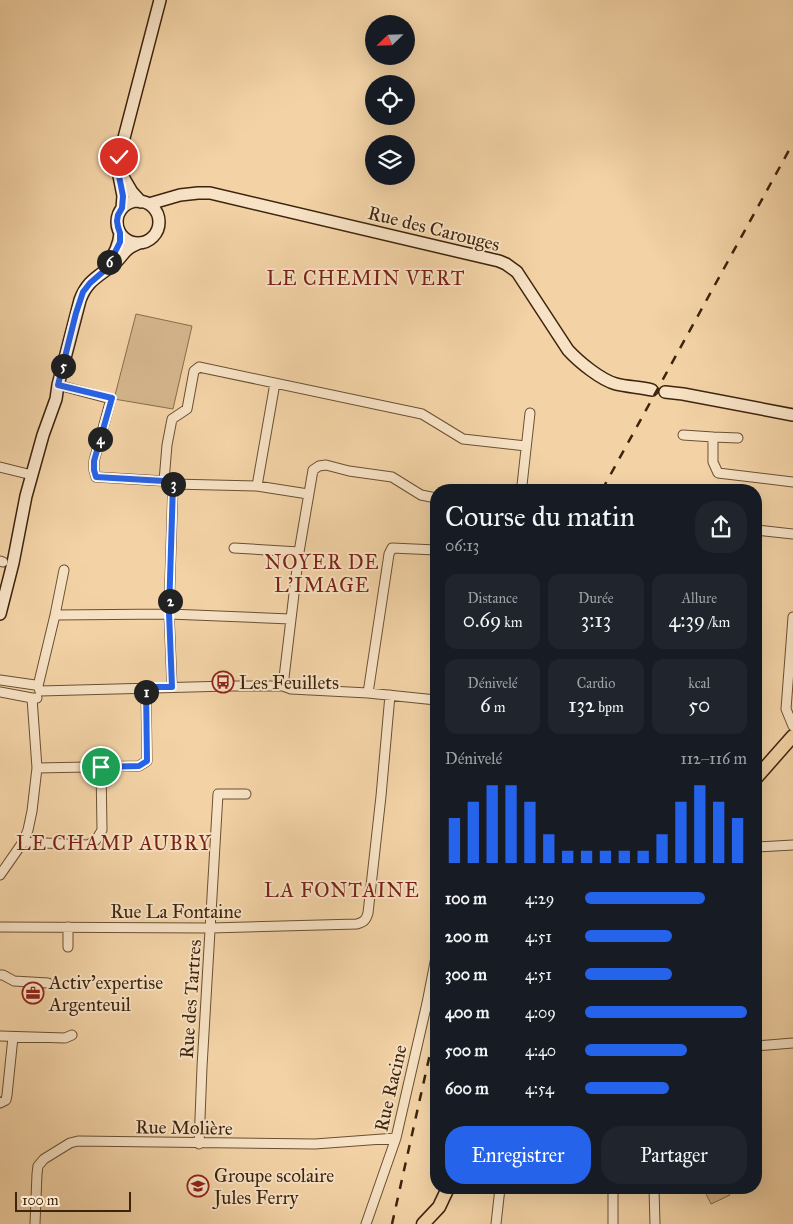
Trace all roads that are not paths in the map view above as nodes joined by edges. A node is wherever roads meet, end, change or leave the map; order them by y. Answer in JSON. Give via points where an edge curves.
{"nodes":[{"id":1,"x":160,"y":0,"type":"edge"},
{"id":2,"x":118,"y":160,"type":"junction"},
{"id":3,"x":186,"y":195,"type":"junction"},
{"id":4,"x":145,"y":203,"type":"junction"},
{"id":5,"x":122,"y":208,"type":"junction"},
{"id":6,"x":159,"y":222,"type":"junction"},
{"id":7,"x":120,"y":233,"type":"junction"},
{"id":8,"x":139,"y":243,"type":"junction"},
{"id":9,"x":105,"y":270,"type":"junction"},
{"id":10,"x":275,"y":383,"type":"junction"},
{"id":11,"x":58,"y":385,"type":"junction"},
{"id":12,"x":652,"y":390,"type":"dead end"},
{"id":13,"x":665,"y":392,"type":"dead end"},
{"id":14,"x":530,"y":413,"type":"dead end"},
{"id":15,"x":793,"y":415,"type":"edge"},
{"id":16,"x":683,"y":435,"type":"dead end"},
{"id":17,"x":714,"y":437,"type":"junction"},
{"id":18,"x":738,"y":438,"type":"dead end"},
{"id":19,"x":526,"y":446,"type":"junction"},
{"id":20,"x":0,"y":467,"type":"edge"},
{"id":21,"x":32,"y":475,"type":"junction"},
{"id":22,"x":168,"y":482,"type":"junction"},
{"id":23,"x":793,"y":482,"type":"edge"},
{"id":24,"x":522,"y":484,"type":"edge"},
{"id":25,"x":257,"y":486,"type":"junction"},
{"id":26,"x":308,"y":494,"type":"junction"},
{"id":27,"x":430,"y":497,"type":"edge"},
{"id":28,"x":762,"y":531,"type":"edge"},
{"id":29,"x":793,"y":534,"type":"edge"},
{"id":30,"x":234,"y":548,"type":"dead end"},
{"id":31,"x":430,"y":550,"type":"edge"},
{"id":32,"x":299,"y":552,"type":"junction"},
{"id":33,"x":64,"y":570,"type":"dead end"},
{"id":34,"x":0,"y":614,"type":"edge"},
{"id":35,"x":169,"y":614,"type":"junction"},
{"id":36,"x":55,"y":615,"type":"junction"},
{"id":37,"x":793,"y":617,"type":"edge"},
{"id":38,"x":290,"y":619,"type":"junction"},
{"id":39,"x":0,"y":680,"type":"edge"},
{"id":40,"x":282,"y":686,"type":"junction"},
{"id":41,"x":146,"y":687,"type":"junction"},
{"id":42,"x":172,"y":687,"type":"junction"},
{"id":43,"x":39,"y":689,"type":"junction"},
{"id":44,"x":0,"y":692,"type":"edge"},
{"id":45,"x":368,"y":693,"type":"junction"},
{"id":46,"x":390,"y":696,"type":"junction"},
{"id":47,"x":32,"y":698,"type":"junction"},
{"id":48,"x":430,"y":699,"type":"edge"},
{"id":49,"x":793,"y":726,"type":"edge"},
{"id":50,"x":793,"y":736,"type":"edge"},
{"id":51,"x":101,"y":767,"type":"junction"},
{"id":52,"x":37,"y":768,"type":"junction"},
{"id":53,"x":762,"y":771,"type":"edge"},
{"id":54,"x":246,"y":794,"type":"dead end"},
{"id":55,"x":23,"y":842,"type":"junction"},
{"id":56,"x":793,"y":845,"type":"edge"},
{"id":57,"x":762,"y":847,"type":"edge"},
{"id":58,"x":0,"y":874,"type":"edge"},
{"id":59,"x":0,"y":927,"type":"edge"},
{"id":60,"x":68,"y":927,"type":"junction"},
{"id":61,"x":211,"y":928,"type":"junction"},
{"id":62,"x":68,"y":947,"type":"dead end"},
{"id":63,"x":0,"y":975,"type":"edge"},
{"id":64,"x":48,"y":983,"type":"dead end"},
{"id":65,"x":430,"y":988,"type":"edge"},
{"id":66,"x":72,"y":1035,"type":"dead end"},
{"id":67,"x":0,"y":1036,"type":"edge"},
{"id":68,"x":13,"y":1037,"type":"junction"},
{"id":69,"x":793,"y":1043,"type":"edge"},
{"id":70,"x":762,"y":1046,"type":"edge"},
{"id":71,"x":0,"y":1103,"type":"edge"},
{"id":72,"x":396,"y":1138,"type":"junction"},
{"id":73,"x":199,"y":1144,"type":"junction"},
{"id":74,"x":445,"y":1194,"type":"edge"},
{"id":75,"x":499,"y":1194,"type":"edge"},
{"id":76,"x":612,"y":1194,"type":"edge"},
{"id":77,"x":654,"y":1194,"type":"edge"},
{"id":78,"x":35,"y":1224,"type":"edge"},
{"id":79,"x":366,"y":1224,"type":"edge"},
{"id":80,"x":423,"y":1224,"type":"edge"},
{"id":81,"x":496,"y":1224,"type":"edge"},
{"id":82,"x":613,"y":1224,"type":"edge"},
{"id":83,"x":654,"y":1224,"type":"edge"}],
"edges":[{"from":1,"to":2,"type":"main road"},
{"from":2,"to":4,"type":"main road","via":[[132,192]]},
{"from":2,"to":5,"type":"main road"},
{"from":3,"to":4,"type":"main road","name":"Rue des Carouges"},
{"from":3,"to":6,"type":"main road","via":[[166,209]]},
{"from":3,"to":12,"type":"main road","name":"Rue des Carouges","via":[[210,194],[499,261],[517,272],[575,358],[614,384]]},
{"from":4,"to":5,"type":"main road","via":[[134,202]]},
{"from":4,"to":6,"type":"main road","via":[[154,209]]},
{"from":5,"to":7,"type":"main road","via":[[117,221]]},
{"from":6,"to":8,"type":"main road","via":[[153,237]]},
{"from":7,"to":8,"type":"main road"},
{"from":7,"to":9,"type":"main road","via":[[118,248]]},
{"from":8,"to":9,"type":"main road"},
{"from":9,"to":11,"type":"main road","via":[[83,292]]},
{"from":10,"to":19,"type":"street","via":[[422,414],[463,439]]},
{"from":10,"to":22,"type":"street","via":[[199,367],[194,370],[187,409],[172,419],[167,445]]},
{"from":10,"to":25,"type":"street"},
{"from":11,"to":21,"type":"main road"},
{"from":11,"to":22,"type":"street","via":[[112,398],[95,456],[96,477]]},
{"from":13,"to":15,"type":"main road"},
{"from":14,"to":19,"type":"street"},
{"from":16,"to":17,"type":"street"},
{"from":17,"to":18,"type":"street"},
{"from":17,"to":23,"type":"street","via":[[713,462],[718,473]]},
{"from":19,"to":24,"type":"street"},
{"from":20,"to":21,"type":"street"},
{"from":21,"to":34,"type":"main road"},
{"from":22,"to":25,"type":"street"},
{"from":22,"to":35,"type":"street"},
{"from":25,"to":26,"type":"street"},
{"from":26,"to":27,"type":"street","via":[[313,470],[326,465],[392,477],[421,496]]},
{"from":26,"to":32,"type":"street"},
{"from":28,"to":29,"type":"street"},
{"from":30,"to":32,"type":"street"},
{"from":31,"to":45,"type":"street","via":[[392,548]]},
{"from":32,"to":38,"type":"street"},
{"from":33,"to":36,"type":"street"},
{"from":35,"to":36,"type":"street"},
{"from":35,"to":38,"type":"street"},
{"from":35,"to":42,"type":"street"},
{"from":36,"to":43,"type":"street"},
{"from":37,"to":49,"type":"street","via":[[786,709]]},
{"from":38,"to":40,"type":"street"},
{"from":39,"to":43,"type":"street"},
{"from":40,"to":42,"type":"street"},
{"from":40,"to":45,"type":"street"},
{"from":41,"to":42,"type":"street"},
{"from":41,"to":43,"type":"street"},
{"from":41,"to":51,"type":"street","via":[[147,761],[139,766]]},
{"from":43,"to":47,"type":"street","via":[[39,696]]},
{"from":44,"to":47,"type":"street"},
{"from":45,"to":46,"type":"street"},
{"from":46,"to":48,"type":"street"},
{"from":46,"to":61,"type":"street","name":"Rue La Fontaine","via":[[366,920],[357,924]]},
{"from":47,"to":52,"type":"street"},
{"from":50,"to":53,"type":"main road"},
{"from":51,"to":52,"type":"street"},
{"from":51,"to":55,"type":"street","via":[[102,830],[96,840],[88,845]]},
{"from":52,"to":55,"type":"street","via":[[32,811]]},
{"from":54,"to":61,"type":"street","name":"Rue des Tartres","via":[[218,794]]},
{"from":55,"to":58,"type":"street"},
{"from":56,"to":57,"type":"street"},
{"from":59,"to":60,"type":"street","name":"Rue La Fontaine"},
{"from":60,"to":61,"type":"street","name":"Rue La Fontaine"},
{"from":60,"to":62,"type":"street"},
{"from":61,"to":73,"type":"street","name":"Rue des Tartres"},
{"from":63,"to":64,"type":"street","via":[[14,981]]},
{"from":65,"to":72,"type":"street","name":"Rue Racine"},
{"from":66,"to":68,"type":"street","via":[[65,1038]]},
{"from":67,"to":68,"type":"street"},
{"from":68,"to":71,"type":"street","via":[[7,1095],[6,1100]]},
{"from":69,"to":70,"type":"street"},
{"from":72,"to":73,"type":"street","name":"Rue Molière","via":[[315,1144]]},
{"from":72,"to":79,"type":"street","name":"Rue Racine"},
{"from":73,"to":78,"type":"street","name":"Rue Molière","via":[[70,1143],[38,1166]]},
{"from":74,"to":80,"type":"main road","via":[[439,1207]]},
{"from":75,"to":81,"type":"street"},
{"from":76,"to":82,"type":"street"},
{"from":77,"to":83,"type":"street"}]}
